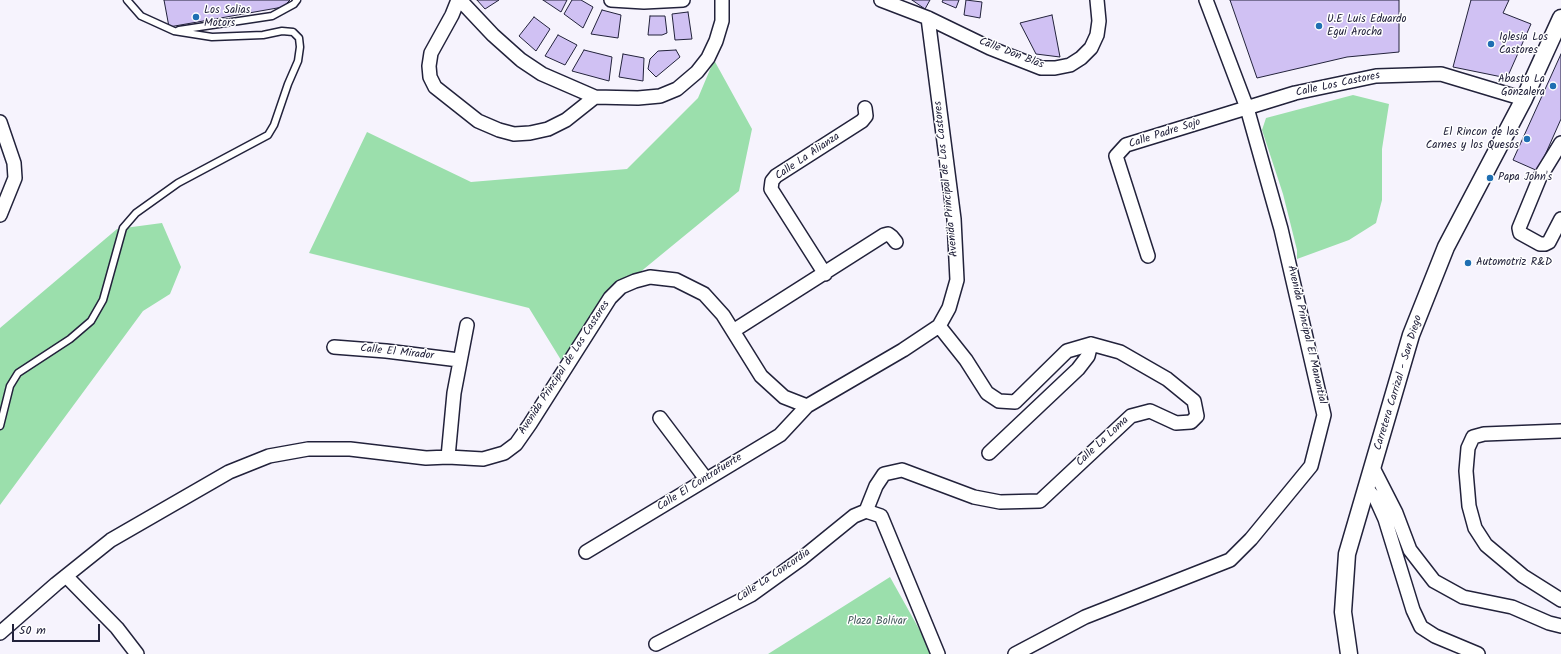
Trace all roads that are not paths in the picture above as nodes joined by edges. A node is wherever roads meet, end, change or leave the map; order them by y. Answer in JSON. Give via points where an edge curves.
{"nodes":[{"id":1,"x":127,"y":0,"type":"edge"},
{"id":2,"x":297,"y":0,"type":"edge"},
{"id":3,"x":459,"y":0,"type":"edge"},
{"id":4,"x":610,"y":0,"type":"edge"},
{"id":5,"x":683,"y":0,"type":"edge"},
{"id":6,"x":722,"y":0,"type":"edge"},
{"id":7,"x":881,"y":0,"type":"edge"},
{"id":8,"x":1096,"y":0,"type":"edge"},
{"id":9,"x":1206,"y":0,"type":"edge"},
{"id":10,"x":928,"y":18,"type":"junction"},
{"id":11,"x":1561,"y":18,"type":"edge"},
{"id":12,"x":174,"y":31,"type":"junction"},
{"id":13,"x":595,"y":97,"type":"junction"},
{"id":14,"x":1524,"y":99,"type":"junction"},
{"id":15,"x":865,"y":108,"type":"dead end"},
{"id":16,"x":1247,"y":108,"type":"junction"},
{"id":17,"x":0,"y":122,"type":"edge"},
{"id":18,"x":1561,"y":143,"type":"edge"},
{"id":19,"x":0,"y":215,"type":"edge"},
{"id":20,"x":1561,"y":220,"type":"edge"},
{"id":21,"x":896,"y":242,"type":"dead end"},
{"id":22,"x":1148,"y":256,"type":"dead end"},
{"id":23,"x":825,"y":274,"type":"junction"},
{"id":24,"x":467,"y":325,"type":"dead end"},
{"id":25,"x":939,"y":326,"type":"junction"},
{"id":26,"x":733,"y":331,"type":"junction"},
{"id":27,"x":1091,"y":344,"type":"junction"},
{"id":28,"x":334,"y":347,"type":"dead end"},
{"id":29,"x":460,"y":360,"type":"junction"},
{"id":30,"x":806,"y":406,"type":"junction"},
{"id":31,"x":660,"y":418,"type":"dead end"},
{"id":32,"x":0,"y":426,"type":"edge"},
{"id":33,"x":1561,"y":431,"type":"edge"},
{"id":34,"x":989,"y":453,"type":"dead end"},
{"id":35,"x":448,"y":457,"type":"junction"},
{"id":36,"x":1373,"y":468,"type":"junction"},
{"id":37,"x":706,"y":479,"type":"junction"},
{"id":38,"x":1367,"y":489,"type":"junction"},
{"id":39,"x":866,"y":511,"type":"junction"},
{"id":40,"x":586,"y":552,"type":"dead end"},
{"id":41,"x":66,"y":576,"type":"junction"},
{"id":42,"x":1561,"y":600,"type":"edge"},
{"id":43,"x":1561,"y":626,"type":"edge"},
{"id":44,"x":0,"y":633,"type":"edge"},
{"id":45,"x":656,"y":644,"type":"dead end"},
{"id":46,"x":133,"y":652,"type":"edge"},
{"id":47,"x":938,"y":654,"type":"edge"},
{"id":48,"x":1015,"y":654,"type":"edge"},
{"id":49,"x":1349,"y":654,"type":"edge"},
{"id":50,"x":1478,"y":654,"type":"edge"}],
"edges":[{"from":1,"to":12,"type":"lane","via":[[141,16]]},
{"from":2,"to":12,"type":"lane","via":[[272,16]]},
{"from":3,"to":13,"type":"street","via":[[521,60],[542,74]]},
{"from":3,"to":13,"type":"street","via":[[431,53],[430,77],[435,87],[478,121],[514,134],[530,133],[548,129],[566,120]]},
{"from":4,"to":5,"type":"street"},
{"from":6,"to":13,"type":"street","via":[[722,21],[708,58],[678,89],[660,96]]},
{"from":7,"to":10,"type":"street"},
{"from":8,"to":10,"type":"street","name":"Calle Don Blas","via":[[1099,21],[1097,35],[1091,48],[1070,65],[1054,68],[1041,68],[997,51]]},
{"from":9,"to":16,"type":"street","name":"Avenida Principal El Manantial"},
{"from":10,"to":25,"type":"street","name":"Avenida Principal de Los Castores","via":[[954,219],[957,280],[950,308]]},
{"from":11,"to":14,"type":"street","name":"Carretera Carrizal - San Diego"},
{"from":12,"to":32,"type":"lane","via":[[212,37],[293,32],[300,47],[298,61],[274,125],[268,136],[178,183],[136,213],[123,228],[103,300],[91,320],[70,339],[18,374],[10,386]]},
{"from":14,"to":16,"type":"street","name":"Calle Los Castores","via":[[1441,74],[1419,73],[1369,77]]},
{"from":14,"to":36,"type":"street","name":"Carretera Carrizal - San Diego","via":[[1446,247],[1411,335]]},
{"from":15,"to":23,"type":"street","name":"Calle La Alianza","via":[[866,116],[862,121],[772,181],[771,189]]},
{"from":16,"to":22,"type":"street","name":"Calle Padre Sojo","via":[[1126,145],[1116,156]]},
{"from":16,"to":48,"type":"street","name":"Avenida Principal El Manantial","via":[[1281,229],[1324,415],[1311,466],[1251,539],[1230,560],[1085,617]]},
{"from":17,"to":19,"type":"street","via":[[14,163],[15,178]]},
{"from":18,"to":20,"type":"street","via":[[1540,177],[1519,228],[1520,233],[1540,244],[1545,244],[1549,242]]},
{"from":21,"to":23,"type":"street","via":[[888,234],[884,235]]},
{"from":23,"to":26,"type":"street"},
{"from":24,"to":29,"type":"street"},
{"from":25,"to":27,"type":"street","via":[[966,360],[987,393],[999,401],[1015,402],[1066,351]]},
{"from":25,"to":30,"type":"street","name":"Avenida Principal de Los Castores","via":[[903,350]]},
{"from":26,"to":30,"type":"street","name":"Avenida Principal de Los Castores","via":[[761,376],[772,388],[784,397]]},
{"from":26,"to":35,"type":"street","name":"Avenida Principal de Los Castores","via":[[704,294],[676,280],[650,277],[621,287],[610,298],[516,444],[504,453],[483,459]]},
{"from":27,"to":34,"type":"street","via":[[1088,356],[1078,369]]},
{"from":27,"to":39,"type":"street","name":"Calle La Loma","via":[[1120,352],[1166,379],[1194,401],[1197,416],[1192,422],[1176,424],[1150,411],[1131,416],[1040,501],[1000,502],[974,497],[902,470],[884,474]]},
{"from":28,"to":29,"type":"street","name":"Calle El Mirador"},
{"from":29,"to":35,"type":"street","via":[[453,400]]},
{"from":30,"to":37,"type":"street","name":"Calle El Contrafuerte","via":[[780,435]]},
{"from":31,"to":37,"type":"street"},
{"from":33,"to":42,"type":"street","via":[[1484,434],[1473,437],[1468,448],[1466,471],[1474,528],[1486,545],[1523,576]]},
{"from":35,"to":41,"type":"street","name":"Avenida Principal de Los Castores","via":[[426,458],[350,449],[308,449],[268,456],[229,472],[111,540]]},
{"from":36,"to":38,"type":"street","name":"Carretera Carrizal - San Diego"},
{"from":36,"to":43,"type":"street","via":[[1396,513],[1410,550],[1434,581],[1463,597],[1512,607]]},
{"from":37,"to":40,"type":"street","name":"Calle El Contrafuerte"},
{"from":38,"to":49,"type":"street","name":"Carretera Carrizal - San Diego","via":[[1347,554],[1343,612]]},
{"from":38,"to":50,"type":"street","via":[[1376,500],[1385,519],[1421,628]]},
{"from":39,"to":45,"type":"street","name":"Calle La Concordia","via":[[854,516],[802,559],[751,595]]},
{"from":39,"to":47,"type":"street","via":[[881,516]]},
{"from":41,"to":44,"type":"street","name":"Avenida Principal de Los Castores"},
{"from":41,"to":46,"type":"street","via":[[117,628]]}]}
